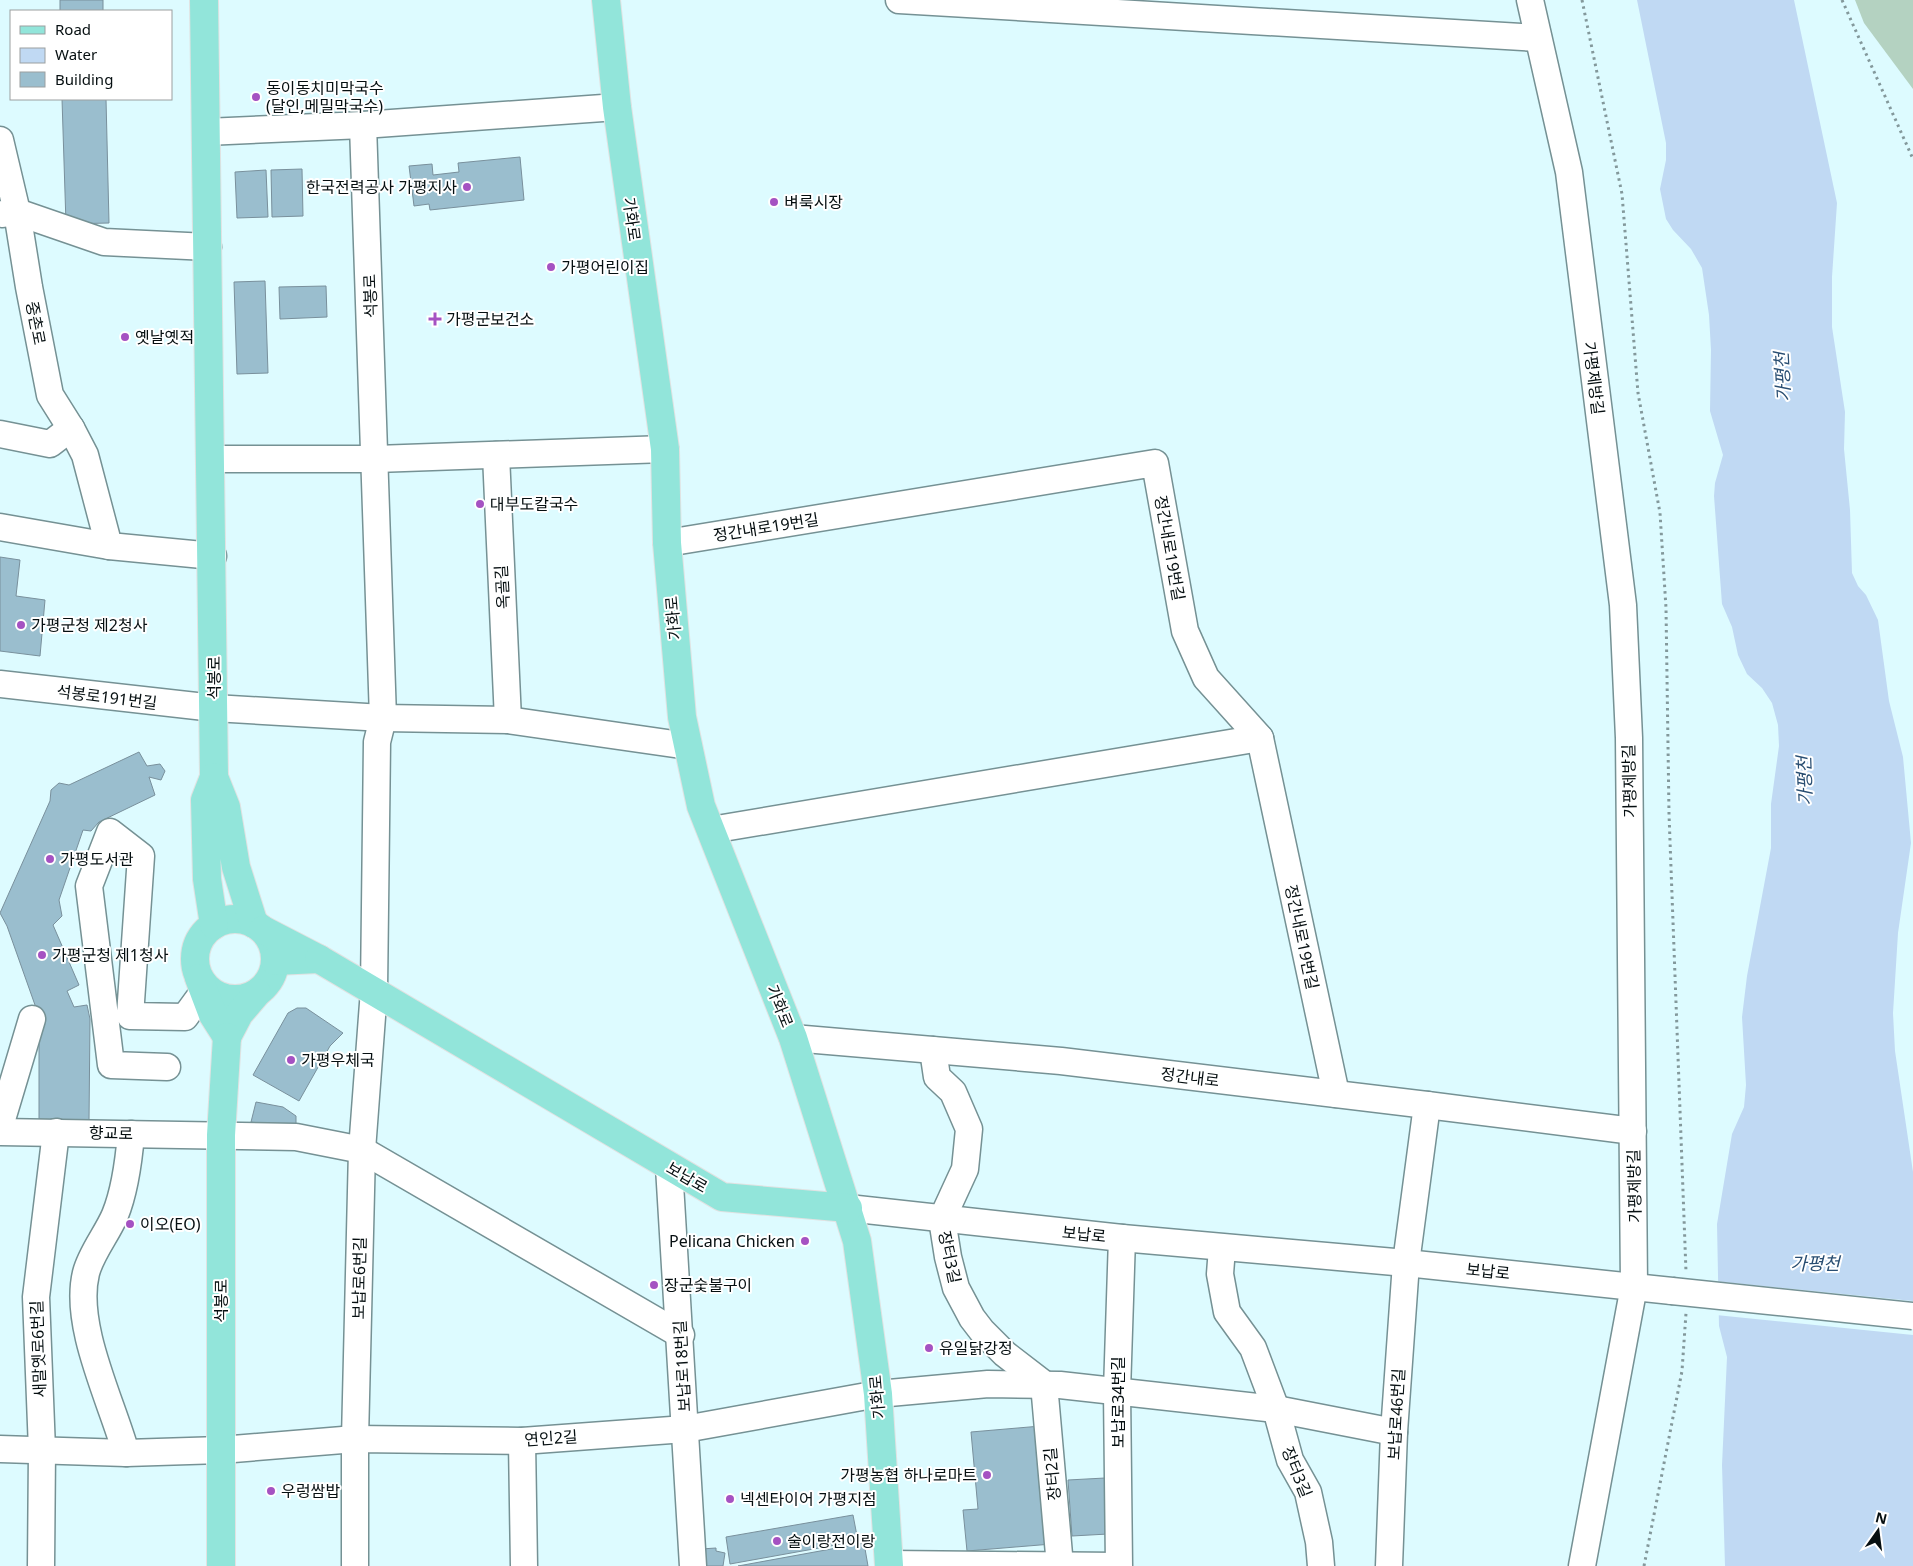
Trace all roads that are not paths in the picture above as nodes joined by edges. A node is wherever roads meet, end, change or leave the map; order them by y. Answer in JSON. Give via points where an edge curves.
{"nodes":[{"id":1,"x":204,"y":0,"type":"edge"},
{"id":2,"x":606,"y":0,"type":"edge"},
{"id":3,"x":899,"y":0,"type":"edge"},
{"id":4,"x":1530,"y":0,"type":"edge"},
{"id":5,"x":1538,"y":38,"type":"junction"},
{"id":6,"x":617,"y":106,"type":"junction"},
{"id":7,"x":363,"y":125,"type":"junction"},
{"id":8,"x":206,"y":132,"type":"junction"},
{"id":9,"x":0,"y":140,"type":"edge"},
{"id":10,"x":4,"y":173,"type":"edge"},
{"id":11,"x":8,"y":213,"type":"edge"},
{"id":12,"x":208,"y":247,"type":"junction"},
{"id":13,"x":71,"y":428,"type":"junction"},
{"id":14,"x":0,"y":434,"type":"edge"},
{"id":15,"x":664,"y":449,"type":"junction"},
{"id":16,"x":496,"y":455,"type":"junction"},
{"id":17,"x":211,"y":459,"type":"junction"},
{"id":18,"x":376,"y":459,"type":"junction"},
{"id":19,"x":0,"y":528,"type":"edge"},
{"id":20,"x":667,"y":543,"type":"junction"},
{"id":21,"x":109,"y":546,"type":"junction"},
{"id":22,"x":213,"y":556,"type":"junction"},
{"id":23,"x":0,"y":684,"type":"edge"},
{"id":24,"x":214,"y":708,"type":"junction"},
{"id":25,"x":383,"y":718,"type":"junction"},
{"id":26,"x":508,"y":720,"type":"junction"},
{"id":27,"x":1260,"y":738,"type":"junction"},
{"id":28,"x":688,"y":746,"type":"junction"},
{"id":29,"x":214,"y":777,"type":"junction"},
{"id":30,"x":710,"y":830,"type":"junction"},
{"id":31,"x":214,"y":925,"type":"junction"},
{"id":32,"x":258,"y":927,"type":"junction"},
{"id":33,"x":319,"y":959,"type":"junction"},
{"id":34,"x":275,"y":961,"type":"junction"},
{"id":35,"x":202,"y":984,"type":"junction"},
{"id":36,"x":374,"y":990,"type":"junction"},
{"id":37,"x":257,"y":993,"type":"junction"},
{"id":38,"x":117,"y":1016,"type":"junction"},
{"id":39,"x":32,"y":1019,"type":"dead end"},
{"id":40,"x":227,"y":1037,"type":"junction"},
{"id":41,"x":793,"y":1038,"type":"junction"},
{"id":42,"x":933,"y":1050,"type":"junction"},
{"id":43,"x":167,"y":1067,"type":"dead end"},
{"id":44,"x":1336,"y":1094,"type":"junction"},
{"id":45,"x":1427,"y":1105,"type":"junction"},
{"id":46,"x":0,"y":1126,"type":"edge"},
{"id":47,"x":1633,"y":1131,"type":"junction"},
{"id":48,"x":0,"y":1132,"type":"edge"},
{"id":49,"x":56,"y":1132,"type":"junction"},
{"id":50,"x":131,"y":1134,"type":"junction"},
{"id":51,"x":221,"y":1135,"type":"junction"},
{"id":52,"x":362,"y":1150,"type":"junction"},
{"id":53,"x":669,"y":1167,"type":"junction"},
{"id":54,"x":848,"y":1208,"type":"junction"},
{"id":55,"x":942,"y":1219,"type":"junction"},
{"id":56,"x":1122,"y":1238,"type":"junction"},
{"id":57,"x":1222,"y":1248,"type":"junction"},
{"id":58,"x":1406,"y":1263,"type":"junction"},
{"id":59,"x":1634,"y":1286,"type":"junction"},
{"id":60,"x":1913,"y":1316,"type":"edge"},
{"id":61,"x":681,"y":1335,"type":"junction"},
{"id":62,"x":1044,"y":1384,"type":"junction"},
{"id":63,"x":1117,"y":1391,"type":"junction"},
{"id":64,"x":878,"y":1394,"type":"junction"},
{"id":65,"x":1276,"y":1409,"type":"junction"},
{"id":66,"x":685,"y":1429,"type":"junction"},
{"id":67,"x":1394,"y":1432,"type":"junction"},
{"id":68,"x":355,"y":1439,"type":"junction"},
{"id":69,"x":522,"y":1441,"type":"junction"},
{"id":70,"x":0,"y":1449,"type":"edge"},
{"id":71,"x":42,"y":1450,"type":"junction"},
{"id":72,"x":221,"y":1450,"type":"junction"},
{"id":73,"x":126,"y":1453,"type":"junction"},
{"id":74,"x":889,"y":1565,"type":"edge"},
{"id":75,"x":1060,"y":1565,"type":"edge"},
{"id":76,"x":41,"y":1566,"type":"edge"},
{"id":77,"x":221,"y":1566,"type":"edge"},
{"id":78,"x":355,"y":1566,"type":"edge"},
{"id":79,"x":524,"y":1566,"type":"edge"},
{"id":80,"x":693,"y":1566,"type":"edge"},
{"id":81,"x":1118,"y":1566,"type":"edge"},
{"id":82,"x":1321,"y":1566,"type":"edge"},
{"id":83,"x":1388,"y":1566,"type":"edge"},
{"id":84,"x":1582,"y":1566,"type":"edge"}],
"edges":[{"from":1,"to":8,"type":"main road","name":"석봉로"},
{"from":2,"to":6,"type":"main road","name":"가화로"},
{"from":3,"to":5,"type":"street"},
{"from":4,"to":5,"type":"street","name":"가평제방길"},
{"from":5,"to":47,"type":"street","name":"가평제방길","via":[[1569,172],[1623,605],[1629,738]]},
{"from":6,"to":7,"type":"street"},
{"from":6,"to":15,"type":"main road","name":"가화로"},
{"from":7,"to":8,"type":"street"},
{"from":7,"to":18,"type":"street","name":"석봉로"},
{"from":8,"to":12,"type":"main road","name":"석봉로"},
{"from":9,"to":10,"type":"street","name":"중촌로"},
{"from":10,"to":11,"type":"street","name":"중촌로"},
{"from":11,"to":12,"type":"street","via":[[104,242]]},
{"from":11,"to":13,"type":"street","name":"중촌로","via":[[29,287],[50,396]]},
{"from":12,"to":17,"type":"main road","name":"석봉로"},
{"from":13,"to":14,"type":"street","via":[[50,444]]},
{"from":13,"to":21,"type":"street","name":"중촌로","via":[[85,456]]},
{"from":15,"to":16,"type":"street"},
{"from":15,"to":20,"type":"main road","name":"가화로"},
{"from":16,"to":18,"type":"street"},
{"from":16,"to":26,"type":"street","name":"옥골길"},
{"from":17,"to":18,"type":"street"},
{"from":17,"to":22,"type":"main road","name":"석봉로"},
{"from":18,"to":25,"type":"street"},
{"from":19,"to":21,"type":"street"},
{"from":20,"to":27,"type":"street","name":"정간내로19번길","via":[[1155,463],[1185,631],[1206,678]]},
{"from":20,"to":28,"type":"main road","name":"가화로","via":[[682,717]]},
{"from":21,"to":22,"type":"street"},
{"from":22,"to":24,"type":"main road","name":"석봉로"},
{"from":23,"to":24,"type":"street","name":"석봉로191번길"},
{"from":24,"to":25,"type":"street"},
{"from":24,"to":29,"type":"main road","name":"석봉로"},
{"from":25,"to":26,"type":"street"},
{"from":25,"to":36,"type":"street","name":"보납로6번길","via":[[378,742]]},
{"from":26,"to":28,"type":"street"},
{"from":27,"to":30,"type":"street"},
{"from":27,"to":44,"type":"street","name":"정간내로19번길"},
{"from":28,"to":30,"type":"main road","name":"가화로","via":[[700,806]]},
{"from":29,"to":31,"type":"main road","via":[[205,800],[207,879]]},
{"from":29,"to":32,"type":"main road","via":[[226,806],[236,867]]},
{"from":30,"to":41,"type":"main road","name":"가화로"},
{"from":31,"to":32,"type":"main road","via":[[234,919]]},
{"from":31,"to":35,"type":"main road","via":[[200,939],[197,948],[196,967]]},
{"from":32,"to":33,"type":"main road","name":"보납로"},
{"from":32,"to":34,"type":"main road","via":[[274,950]]},
{"from":33,"to":34,"type":"main road"},
{"from":33,"to":36,"type":"main road","name":"보납로"},
{"from":34,"to":37,"type":"main road","via":[[267,984]]},
{"from":35,"to":37,"type":"main road","via":[[218,996],[231,999]]},
{"from":35,"to":38,"type":"street","via":[[185,1017]]},
{"from":35,"to":40,"type":"main road","via":[[213,1015]]},
{"from":36,"to":52,"type":"street","name":"보납로6번길"},
{"from":36,"to":53,"type":"main road","name":"보납로"},
{"from":37,"to":40,"type":"main road","via":[[239,1014]]},
{"from":38,"to":38,"type":"street","via":[[141,856],[110,832],[89,886]]},
{"from":38,"to":43,"type":"street","via":[[111,1065]]},
{"from":39,"to":46,"type":"street"},
{"from":40,"to":51,"type":"main road","name":"석봉로"},
{"from":41,"to":42,"type":"street","name":"정간내로"},
{"from":41,"to":54,"type":"main road","name":"가화로"},
{"from":42,"to":44,"type":"street","name":"정간내로","via":[[1060,1061]]},
{"from":42,"to":55,"type":"street","name":"장터3길","via":[[937,1077],[953,1092],[969,1129],[965,1169]]},
{"from":44,"to":45,"type":"street","name":"정간내로"},
{"from":45,"to":47,"type":"street","name":"정간내로"},
{"from":45,"to":58,"type":"street"},
{"from":47,"to":59,"type":"street","name":"가평제방길"},
{"from":48,"to":49,"type":"street","name":"향교로"},
{"from":49,"to":50,"type":"street","name":"향교로"},
{"from":49,"to":71,"type":"street","name":"새말옛로6번길","via":[[36,1297]]},
{"from":50,"to":51,"type":"street","name":"향교로"},
{"from":50,"to":73,"type":"street","via":[[130,1153],[116,1214],[86,1273],[84,1316]]},
{"from":51,"to":52,"type":"street","name":"향교로","via":[[296,1137]]},
{"from":51,"to":72,"type":"main road","name":"석봉로"},
{"from":52,"to":61,"type":"street","name":"향교로"},
{"from":52,"to":68,"type":"street","name":"보납로6번길"},
{"from":53,"to":54,"type":"main road","name":"보납로","via":[[722,1197]]},
{"from":53,"to":61,"type":"street","name":"보납로18번길"},
{"from":54,"to":55,"type":"street","name":"보납로"},
{"from":54,"to":64,"type":"main road","name":"가화로","via":[[857,1242]]},
{"from":55,"to":56,"type":"street","name":"보납로"},
{"from":55,"to":62,"type":"street","name":"장터3길","via":[[956,1288],[972,1318],[1005,1354]]},
{"from":56,"to":57,"type":"street","name":"보납로"},
{"from":56,"to":63,"type":"street","name":"보납로34번길"},
{"from":57,"to":58,"type":"street","name":"보납로"},
{"from":57,"to":65,"type":"street","name":"장터3길","via":[[1220,1274],[1227,1312],[1253,1348]]},
{"from":58,"to":59,"type":"street","name":"보납로"},
{"from":58,"to":67,"type":"street","name":"보납로46번길"},
{"from":59,"to":60,"type":"street","name":"보납로","bridge":true},
{"from":59,"to":84,"type":"street","name":"가평제방길"},
{"from":61,"to":66,"type":"street","name":"보납로18번길"},
{"from":62,"to":63,"type":"street"},
{"from":62,"to":64,"type":"street","via":[[988,1384]]},
{"from":62,"to":75,"type":"street","name":"장터2길"},
{"from":63,"to":65,"type":"street"},
{"from":63,"to":81,"type":"street","name":"보납로34번길"},
{"from":64,"to":66,"type":"street","name":"연인2길"},
{"from":64,"to":74,"type":"main road","name":"가화로"},
{"from":65,"to":67,"type":"street"},
{"from":65,"to":82,"type":"street","name":"장터3길","via":[[1290,1460],[1308,1492]]},
{"from":66,"to":69,"type":"street","name":"연인2길"},
{"from":66,"to":80,"type":"street","name":"보납로18번길"},
{"from":67,"to":83,"type":"street","name":"보납로46번길"},
{"from":68,"to":69,"type":"street","name":"연인2길"},
{"from":68,"to":72,"type":"street","name":"연인2길"},
{"from":68,"to":78,"type":"street","name":"보납로6번길"},
{"from":69,"to":79,"type":"street"},
{"from":70,"to":71,"type":"street"},
{"from":71,"to":73,"type":"street"},
{"from":71,"to":76,"type":"street","name":"새말옛로6번길"},
{"from":72,"to":73,"type":"street"},
{"from":72,"to":77,"type":"main road","name":"석봉로"},
{"from":74,"to":75,"type":"street"},
{"from":75,"to":81,"type":"street"}]}
